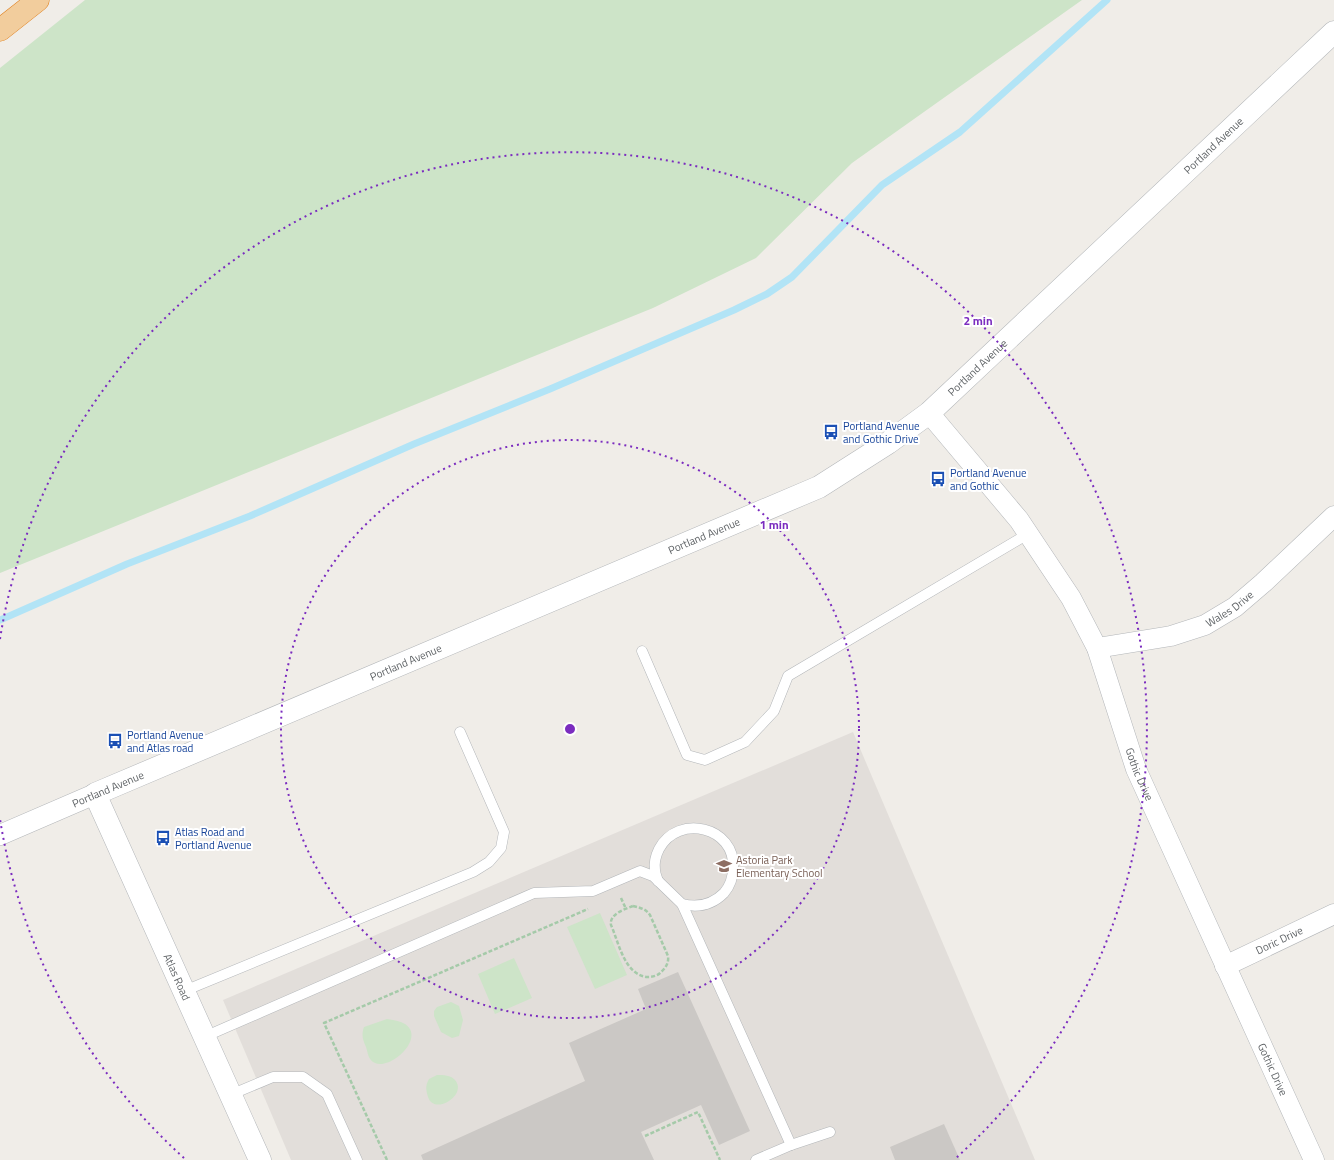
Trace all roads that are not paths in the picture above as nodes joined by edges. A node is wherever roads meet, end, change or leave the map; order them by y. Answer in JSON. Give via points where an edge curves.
{"nodes":[{"id":1,"x":38,"y":0,"type":"edge"},
{"id":2,"x":0,"y":30,"type":"edge"},
{"id":3,"x":1334,"y":32,"type":"edge"},
{"id":4,"x":929,"y":413,"type":"junction"},
{"id":5,"x":1334,"y":516,"type":"edge"},
{"id":6,"x":1028,"y":534,"type":"junction"},
{"id":7,"x":1097,"y":648,"type":"junction"},
{"id":8,"x":642,"y":651,"type":"dead end"},
{"id":9,"x":460,"y":732,"type":"dead end"},
{"id":10,"x":95,"y":794,"type":"junction"},
{"id":11,"x":0,"y":835,"type":"edge"},
{"id":12,"x":658,"y":881,"type":"junction"},
{"id":13,"x":682,"y":904,"type":"junction"},
{"id":14,"x":1334,"y":914,"type":"edge"},
{"id":15,"x":1225,"y":966,"type":"junction"},
{"id":16,"x":184,"y":991,"type":"junction"},
{"id":17,"x":204,"y":1037,"type":"junction"},
{"id":18,"x":230,"y":1095,"type":"junction"},
{"id":19,"x":830,"y":1132,"type":"dead end"},
{"id":20,"x":791,"y":1145,"type":"junction"},
{"id":21,"x":260,"y":1160,"type":"edge"},
{"id":22,"x":357,"y":1160,"type":"edge"},
{"id":23,"x":756,"y":1160,"type":"edge"},
{"id":24,"x":1314,"y":1160,"type":"edge"}],
"edges":[{"from":1,"to":2,"type":"highway"},
{"from":3,"to":4,"type":"street","name":"Portland Avenue"},
{"from":4,"to":6,"type":"street","name":"Gothic Drive"},
{"from":4,"to":10,"type":"street","name":"Portland Avenue","via":[[888,443],[819,487]]},
{"from":5,"to":7,"type":"street","name":"Wales Drive","via":[[1235,607],[1205,625],[1172,636]]},
{"from":6,"to":7,"type":"street","name":"Gothic Drive","via":[[1071,598]]},
{"from":6,"to":8,"type":"lane","via":[[788,676],[774,711],[745,742],[705,760],[687,755]]},
{"from":7,"to":15,"type":"street","name":"Gothic Drive","via":[[1136,769]]},
{"from":9,"to":16,"type":"lane","via":[[504,832],[501,848],[489,862],[473,872]]},
{"from":10,"to":11,"type":"street","name":"Portland Avenue"},
{"from":10,"to":16,"type":"street","name":"Atlas Road"},
{"from":12,"to":13,"type":"lane"},
{"from":12,"to":13,"type":"lane","via":[[654,869],[656,856],[662,843],[672,834],[698,827],[711,831],[722,839],[730,850],[734,862],[733,876],[727,889],[718,899],[705,905],[692,907]]},
{"from":12,"to":17,"type":"lane","via":[[640,871],[593,891],[534,893]]},
{"from":13,"to":20,"type":"lane"},
{"from":14,"to":15,"type":"street","name":"Doric Drive"},
{"from":15,"to":24,"type":"street","name":"Gothic Drive"},
{"from":16,"to":17,"type":"street","name":"Atlas Road"},
{"from":17,"to":18,"type":"street","name":"Atlas Road"},
{"from":18,"to":21,"type":"street","name":"Atlas Road"},
{"from":18,"to":22,"type":"lane","via":[[273,1077],[303,1077],[327,1094]]},
{"from":19,"to":20,"type":"lane"},
{"from":20,"to":23,"type":"lane"}]}
